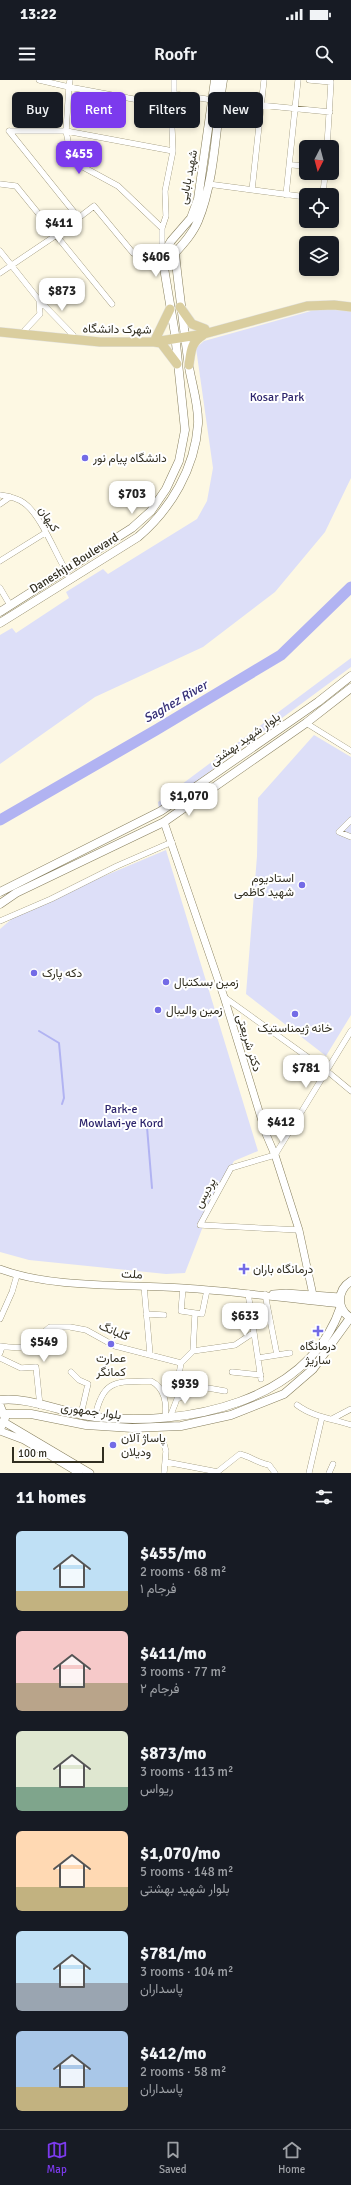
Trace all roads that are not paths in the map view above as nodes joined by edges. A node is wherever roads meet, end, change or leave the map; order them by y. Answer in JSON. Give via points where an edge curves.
{"nodes":[{"id":1,"x":39,"y":80,"type":"edge"},
{"id":2,"x":70,"y":80,"type":"edge"},
{"id":3,"x":174,"y":80,"type":"edge"},
{"id":4,"x":215,"y":80,"type":"edge"},
{"id":5,"x":223,"y":80,"type":"edge"},
{"id":6,"x":264,"y":80,"type":"edge"},
{"id":7,"x":298,"y":80,"type":"edge"},
{"id":8,"x":309,"y":80,"type":"edge"},
{"id":9,"x":69,"y":86,"type":"junction"},
{"id":10,"x":174,"y":92,"type":"edge"},
{"id":11,"x":215,"y":92,"type":"edge"},
{"id":12,"x":218,"y":92,"type":"edge"},
{"id":13,"x":263,"y":93,"type":"edge"},
{"id":14,"x":134,"y":99,"type":"edge"},
{"id":15,"x":263,"y":106,"type":"edge"},
{"id":16,"x":295,"y":109,"type":"junction"},
{"id":17,"x":330,"y":112,"type":"junction"},
{"id":18,"x":172,"y":128,"type":"edge"},
{"id":19,"x":210,"y":128,"type":"edge"},
{"id":20,"x":213,"y":128,"type":"edge"},
{"id":21,"x":259,"y":128,"type":"edge"},
{"id":22,"x":66,"y":131,"type":"junction"},
{"id":23,"x":328,"y":140,"type":"edge"},
{"id":24,"x":173,"y":150,"type":"junction"},
{"id":25,"x":293,"y":165,"type":"dead end"},
{"id":26,"x":299,"y":165,"type":"edge"},
{"id":27,"x":0,"y":184,"type":"edge"},
{"id":28,"x":208,"y":184,"type":"junction"},
{"id":29,"x":252,"y":190,"type":"junction"},
{"id":30,"x":286,"y":195,"type":"junction"},
{"id":31,"x":299,"y":196,"type":"edge"},
{"id":32,"x":78,"y":217,"type":"junction"},
{"id":33,"x":162,"y":228,"type":"junction"},
{"id":34,"x":55,"y":236,"type":"junction"},
{"id":35,"x":0,"y":251,"type":"edge"},
{"id":36,"x":132,"y":253,"type":"dead end"},
{"id":37,"x":162,"y":256,"type":"junction"},
{"id":38,"x":11,"y":265,"type":"junction"},
{"id":39,"x":0,"y":273,"type":"edge"},
{"id":40,"x":39,"y":300,"type":"junction"},
{"id":41,"x":351,"y":301,"type":"edge"},
{"id":42,"x":112,"y":304,"type":"dead end"},
{"id":43,"x":180,"y":307,"type":"junction"},
{"id":44,"x":351,"y":307,"type":"edge"},
{"id":45,"x":170,"y":309,"type":"junction"},
{"id":46,"x":0,"y":326,"type":"edge"},
{"id":47,"x":25,"y":330,"type":"junction"},
{"id":48,"x":0,"y":332,"type":"edge"},
{"id":49,"x":204,"y":332,"type":"junction"},
{"id":50,"x":73,"y":335,"type":"junction"},
{"id":51,"x":185,"y":335,"type":"junction"},
{"id":52,"x":175,"y":336,"type":"junction"},
{"id":53,"x":156,"y":339,"type":"junction"},
{"id":54,"x":178,"y":364,"type":"junction"},
{"id":55,"x":189,"y":364,"type":"junction"},
{"id":56,"x":185,"y":430,"type":"junction"},
{"id":57,"x":196,"y":432,"type":"junction"},
{"id":58,"x":0,"y":495,"type":"edge"},
{"id":59,"x":10,"y":497,"type":"junction"},
{"id":60,"x":0,"y":504,"type":"edge"},
{"id":61,"x":46,"y":533,"type":"junction"},
{"id":62,"x":0,"y":561,"type":"edge"},
{"id":63,"x":65,"y":569,"type":"junction"},
{"id":64,"x":0,"y":588,"type":"edge"},
{"id":65,"x":10,"y":605,"type":"junction"},
{"id":66,"x":0,"y":612,"type":"edge"},
{"id":67,"x":0,"y":623,"type":"edge"},
{"id":68,"x":351,"y":676,"type":"edge"},
{"id":69,"x":350,"y":691,"type":"edge"},
{"id":70,"x":306,"y":723,"type":"junction"},
{"id":71,"x":351,"y":751,"type":"edge"},
{"id":72,"x":161,"y":812,"type":"junction"},
{"id":73,"x":351,"y":820,"type":"edge"},
{"id":74,"x":164,"y":822,"type":"junction"},
{"id":75,"x":351,"y":837,"type":"edge"},
{"id":76,"x":172,"y":842,"type":"junction"},
{"id":77,"x":0,"y":892,"type":"edge"},
{"id":78,"x":0,"y":904,"type":"edge"},
{"id":79,"x":0,"y":921,"type":"edge"},
{"id":80,"x":224,"y":997,"type":"junction"},
{"id":81,"x":351,"y":1031,"type":"edge"},
{"id":82,"x":327,"y":1071,"type":"junction"},
{"id":83,"x":351,"y":1091,"type":"edge"},
{"id":84,"x":275,"y":1155,"type":"junction"},
{"id":85,"x":299,"y":1230,"type":"junction"},
{"id":86,"x":0,"y":1269,"type":"edge"},
{"id":87,"x":17,"y":1275,"type":"junction"},
{"id":88,"x":351,"y":1281,"type":"edge"},
{"id":89,"x":144,"y":1286,"type":"junction"},
{"id":90,"x":184,"y":1288,"type":"junction"},
{"id":91,"x":207,"y":1290,"type":"junction"},
{"id":92,"x":248,"y":1293,"type":"junction"},
{"id":93,"x":265,"y":1294,"type":"junction"},
{"id":94,"x":313,"y":1295,"type":"junction"},
{"id":95,"x":340,"y":1302,"type":"junction"},
{"id":96,"x":146,"y":1314,"type":"junction"},
{"id":97,"x":195,"y":1314,"type":"junction"},
{"id":98,"x":164,"y":1315,"type":"dead end"},
{"id":99,"x":351,"y":1318,"type":"edge"},
{"id":100,"x":0,"y":1319,"type":"edge"},
{"id":101,"x":253,"y":1333,"type":"junction"},
{"id":102,"x":0,"y":1347,"type":"edge"},
{"id":103,"x":193,"y":1351,"type":"junction"},
{"id":104,"x":290,"y":1353,"type":"dead end"},
{"id":105,"x":150,"y":1354,"type":"junction"},
{"id":106,"x":277,"y":1355,"type":"junction"},
{"id":107,"x":0,"y":1358,"type":"edge"},
{"id":108,"x":258,"y":1358,"type":"junction"},
{"id":109,"x":181,"y":1363,"type":"junction"},
{"id":110,"x":71,"y":1372,"type":"dead end"},
{"id":111,"x":232,"y":1372,"type":"dead end"},
{"id":112,"x":198,"y":1390,"type":"junction"},
{"id":113,"x":225,"y":1391,"type":"dead end"},
{"id":114,"x":0,"y":1400,"type":"edge"},
{"id":115,"x":297,"y":1405,"type":"dead end"},
{"id":116,"x":0,"y":1406,"type":"edge"},
{"id":117,"x":40,"y":1406,"type":"junction"},
{"id":118,"x":351,"y":1409,"type":"edge"},
{"id":119,"x":81,"y":1414,"type":"junction"},
{"id":120,"x":95,"y":1417,"type":"junction"},
{"id":121,"x":167,"y":1417,"type":"junction"},
{"id":122,"x":322,"y":1417,"type":"junction"},
{"id":123,"x":332,"y":1419,"type":"junction"},
{"id":124,"x":2,"y":1424,"type":"edge"},
{"id":125,"x":351,"y":1426,"type":"edge"},
{"id":126,"x":164,"y":1444,"type":"dead end"},
{"id":127,"x":166,"y":1462,"type":"junction"},
{"id":128,"x":333,"y":1464,"type":"dead end"},
{"id":129,"x":217,"y":1472,"type":"edge"},
{"id":130,"x":79,"y":1473,"type":"edge"},
{"id":131,"x":90,"y":1473,"type":"edge"},
{"id":132,"x":164,"y":1473,"type":"edge"},
{"id":133,"x":275,"y":1473,"type":"edge"},
{"id":134,"x":309,"y":1473,"type":"edge"},
{"id":135,"x":329,"y":1473,"type":"edge"}],
"edges":[{"from":1,"to":9,"type":"street"},
{"from":2,"to":9,"type":"street"},
{"from":3,"to":10,"type":"street"},
{"from":4,"to":11,"type":"main road","name":"شهید بابایی"},
{"from":5,"to":12,"type":"main road","name":"شهید بابایی"},
{"from":6,"to":13,"type":"street"},
{"from":7,"to":16,"type":"street"},
{"from":8,"to":17,"type":"street","via":[[331,82]]},
{"from":9,"to":14,"type":"street"},
{"from":9,"to":22,"type":"street"},
{"from":15,"to":16,"type":"street"},
{"from":16,"to":17,"type":"street"},
{"from":16,"to":30,"type":"street"},
{"from":17,"to":23,"type":"street"},
{"from":18,"to":24,"type":"street"},
{"from":19,"to":37,"type":"main road","name":"شهید بابایی","via":[[198,199],[191,218]]},
{"from":20,"to":28,"type":"main road","name":"شهید بابایی"},
{"from":21,"to":29,"type":"street"},
{"from":22,"to":24,"type":"street"},
{"from":22,"to":32,"type":"street","via":[[9,131]]},
{"from":22,"to":33,"type":"street","via":[[72,161],[118,186]]},
{"from":24,"to":33,"type":"street","via":[[165,191],[166,216]]},
{"from":25,"to":26,"type":"street"},
{"from":27,"to":34,"type":"street","via":[[16,186]]},
{"from":28,"to":29,"type":"street"},
{"from":28,"to":43,"type":"main road","name":"شهید بابایی","via":[[198,221],[175,253]]},
{"from":29,"to":30,"type":"street"},
{"from":30,"to":31,"type":"street"},
{"from":32,"to":34,"type":"street"},
{"from":32,"to":36,"type":"street","via":[[94,206]]},
{"from":33,"to":37,"type":"street"},
{"from":34,"to":38,"type":"street"},
{"from":34,"to":42,"type":"street"},
{"from":35,"to":38,"type":"street"},
{"from":37,"to":45,"type":"main road"},
{"from":38,"to":39,"type":"street"},
{"from":38,"to":40,"type":"street"},
{"from":40,"to":47,"type":"street","via":[[40,314]]},
{"from":40,"to":50,"type":"street"},
{"from":41,"to":49,"type":"main road","via":[[324,299],[299,304]]},
{"from":43,"to":49,"type":"main road","via":[[192,324]]},
{"from":43,"to":51,"type":"main road","name":"شهید بابایی"},
{"from":44,"to":49,"type":"main road","via":[[334,304],[307,306]]},
{"from":45,"to":52,"type":"main road"},
{"from":45,"to":53,"type":"main road"},
{"from":46,"to":47,"type":"main road"},
{"from":47,"to":50,"type":"main road"},
{"from":48,"to":53,"type":"main road","name":"شهرک دانشگاه","via":[[100,342]]},
{"from":49,"to":51,"type":"main road"},
{"from":49,"to":55,"type":"main road","via":[[195,340]]},
{"from":50,"to":53,"type":"main road"},
{"from":51,"to":52,"type":"main road"},
{"from":51,"to":55,"type":"main road","name":"Daneshju Boulevard"},
{"from":52,"to":53,"type":"main road"},
{"from":52,"to":54,"type":"main road","name":"Daneshju Boulevard"},
{"from":53,"to":54,"type":"main road"},
{"from":54,"to":56,"type":"main road","name":"Daneshju Boulevard"},
{"from":55,"to":57,"type":"main road","name":"Daneshju Boulevard","via":[[198,423]]},
{"from":56,"to":57,"type":"main road"},
{"from":56,"to":63,"type":"main road","name":"Daneshju Boulevard","via":[[179,461],[166,489],[151,511],[132,528]]},
{"from":57,"to":67,"type":"main road","name":"Daneshju Boulevard","via":[[183,480],[155,523],[138,537]]},
{"from":58,"to":59,"type":"street","name":"کیهان"},
{"from":59,"to":60,"type":"street"},
{"from":59,"to":61,"type":"street","name":"کیهان","via":[[24,503],[33,512]]},
{"from":61,"to":62,"type":"street"},
{"from":61,"to":63,"type":"street","name":"کیهان"},
{"from":63,"to":65,"type":"main road","name":"Daneshju Boulevard"},
{"from":64,"to":65,"type":"street"},
{"from":65,"to":66,"type":"main road","name":"Daneshju Boulevard"},
{"from":68,"to":72,"type":"main road","name":"بلوار شهید بهشتی"},
{"from":69,"to":70,"type":"main road","name":"بلوار شهید بهشتی"},
{"from":70,"to":71,"type":"street"},
{"from":70,"to":74,"type":"main road","name":"بلوار شهید بهشتی"},
{"from":72,"to":74,"type":"main road"},
{"from":72,"to":77,"type":"main road","name":"بلوار شهید بهشتی"},
{"from":73,"to":75,"type":"street","via":[[339,832]]},
{"from":74,"to":76,"type":"street","name":"دکتر شریعتی"},
{"from":74,"to":78,"type":"main road","name":"بلوار شهید بهشتی","via":[[16,893]]},
{"from":76,"to":79,"type":"street"},
{"from":76,"to":80,"type":"street","name":"دکتر شریعتی"},
{"from":80,"to":82,"type":"street"},
{"from":80,"to":84,"type":"street","name":"دکتر شریعتی","via":[[266,1134]]},
{"from":81,"to":82,"type":"street"},
{"from":82,"to":83,"type":"street"},
{"from":82,"to":84,"type":"street"},
{"from":84,"to":85,"type":"street","name":"دکتر شریعتی"},
{"from":84,"to":85,"type":"street","name":"پردیس","via":[[231,1168],[200,1225]]},
{"from":85,"to":94,"type":"street","name":"دکتر شریعتی"},
{"from":86,"to":87,"type":"street","name":"ملت"},
{"from":87,"to":89,"type":"street","name":"ملت","via":[[72,1282]]},
{"from":87,"to":100,"type":"street"},
{"from":88,"to":95,"type":"main road","name":"بلوار جمهوری","via":[[344,1288]]},
{"from":89,"to":90,"type":"street","name":"ملت"},
{"from":89,"to":96,"type":"street"},
{"from":90,"to":91,"type":"street","name":"ملت"},
{"from":90,"to":97,"type":"street","via":[[181,1312]]},
{"from":91,"to":92,"type":"street","name":"ملت"},
{"from":91,"to":97,"type":"street","via":[[202,1314]]},
{"from":92,"to":93,"type":"street","name":"ملت"},
{"from":92,"to":101,"type":"street"},
{"from":93,"to":94,"type":"street","name":"ملت"},
{"from":93,"to":95,"type":"street","name":"ملت","via":[[282,1298]]},
{"from":93,"to":106,"type":"street"},
{"from":94,"to":95,"type":"street","name":"ملت"},
{"from":95,"to":99,"type":"main road","via":[[344,1313]]},
{"from":95,"to":121,"type":"main road","name":"بلوار جمهوری","via":[[336,1320],[315,1351],[285,1380],[232,1404]]},
{"from":96,"to":98,"type":"street"},
{"from":96,"to":105,"type":"street"},
{"from":97,"to":103,"type":"street"},
{"from":99,"to":124,"type":"main road","name":"بلوار جمهوری","via":[[313,1369],[284,1394],[231,1415],[181,1426],[132,1428],[86,1425],[31,1414]]},
{"from":101,"to":103,"type":"street","via":[[235,1345]]},
{"from":101,"to":108,"type":"street"},
{"from":102,"to":105,"type":"street","name":"گلبانگ","via":[[23,1348],[29,1346],[50,1327],[70,1327],[86,1330],[115,1346]]},
{"from":103,"to":109,"type":"street"},
{"from":104,"to":106,"type":"street"},
{"from":105,"to":109,"type":"street","name":"گلبانگ"},
{"from":106,"to":108,"type":"street"},
{"from":107,"to":117,"type":"street","via":[[21,1368],[36,1367]]},
{"from":108,"to":111,"type":"street","via":[[261,1377]]},
{"from":109,"to":112,"type":"street","via":[[178,1380]]},
{"from":110,"to":119,"type":"street","via":[[88,1384]]},
{"from":112,"to":113,"type":"street","via":[[208,1388]]},
{"from":112,"to":121,"type":"street","via":[[177,1399]]},
{"from":114,"to":117,"type":"main road","name":"بلوار جمهوری"},
{"from":115,"to":122,"type":"street"},
{"from":116,"to":124,"type":"main road"},
{"from":117,"to":119,"type":"main road","name":"بلوار جمهوری"},
{"from":118,"to":123,"type":"street"},
{"from":119,"to":120,"type":"main road","name":"بلوار جمهوری"},
{"from":120,"to":121,"type":"main road","name":"بلوار جمهوری"},
{"from":120,"to":121,"type":"street","via":[[97,1406],[111,1384],[151,1381],[164,1396]]},
{"from":122,"to":123,"type":"street"},
{"from":122,"to":134,"type":"street"},
{"from":123,"to":125,"type":"street"},
{"from":124,"to":130,"type":"street"},
{"from":124,"to":131,"type":"street","via":[[17,1428]]},
{"from":126,"to":127,"type":"street"},
{"from":127,"to":129,"type":"street"},
{"from":127,"to":132,"type":"street"},
{"from":128,"to":135,"type":"street"},
{"from":129,"to":133,"type":"street","via":[[240,1454],[269,1464]]}]}
